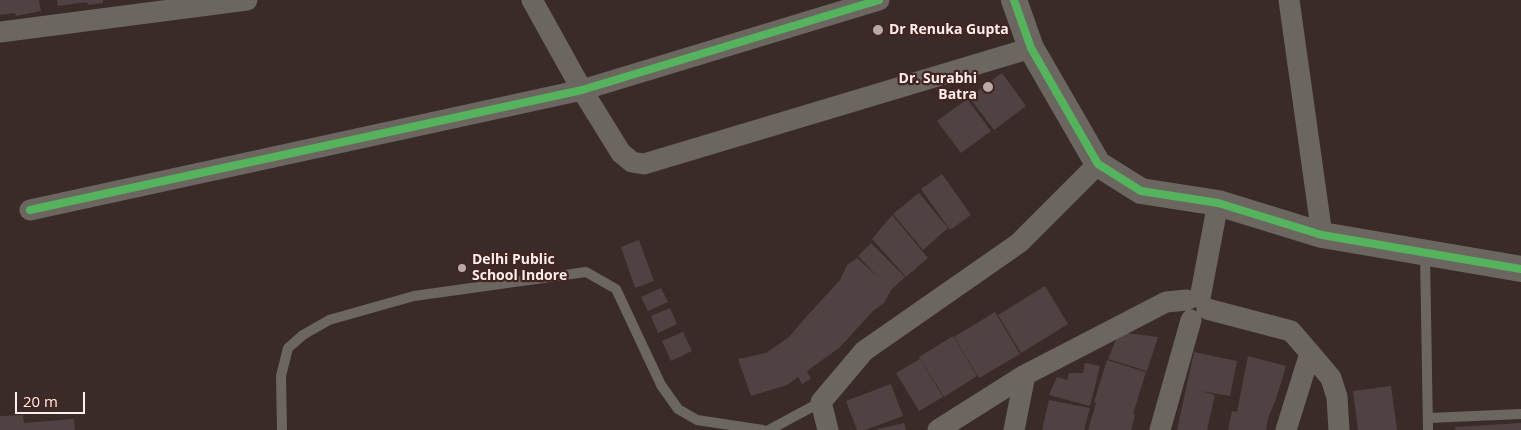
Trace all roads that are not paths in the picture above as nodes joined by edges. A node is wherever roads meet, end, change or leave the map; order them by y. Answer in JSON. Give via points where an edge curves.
{"nodes":[{"id":1,"x":247,"y":0,"type":"edge"},
{"id":2,"x":532,"y":0,"type":"edge"},
{"id":3,"x":879,"y":0,"type":"edge"},
{"id":4,"x":1014,"y":0,"type":"edge"},
{"id":5,"x":1289,"y":0,"type":"edge"},
{"id":6,"x":0,"y":32,"type":"edge"},
{"id":7,"x":1031,"y":48,"type":"junction"},
{"id":8,"x":582,"y":90,"type":"junction"},
{"id":9,"x":1098,"y":164,"type":"junction"},
{"id":10,"x":1218,"y":203,"type":"junction"},
{"id":11,"x":30,"y":210,"type":"dead end"},
{"id":12,"x":1322,"y":235,"type":"junction"},
{"id":13,"x":1425,"y":253,"type":"junction"},
{"id":14,"x":1521,"y":270,"type":"edge"},
{"id":15,"x":1196,"y":307,"type":"junction"},
{"id":16,"x":1310,"y":354,"type":"junction"},
{"id":17,"x":1024,"y":375,"type":"junction"},
{"id":18,"x":821,"y":402,"type":"junction"},
{"id":19,"x":1521,"y":414,"type":"edge"},
{"id":20,"x":1428,"y":418,"type":"junction"},
{"id":21,"x":282,"y":430,"type":"edge"},
{"id":22,"x":763,"y":430,"type":"edge"},
{"id":23,"x":769,"y":430,"type":"edge"},
{"id":24,"x":828,"y":430,"type":"edge"},
{"id":25,"x":938,"y":430,"type":"edge"},
{"id":26,"x":1014,"y":430,"type":"edge"},
{"id":27,"x":1160,"y":430,"type":"edge"},
{"id":28,"x":1286,"y":430,"type":"edge"},
{"id":29,"x":1339,"y":430,"type":"edge"},
{"id":30,"x":1428,"y":430,"type":"edge"}],
"edges":[{"from":1,"to":6,"type":"street"},
{"from":2,"to":8,"type":"street"},
{"from":3,"to":8,"type":"street"},
{"from":4,"to":7,"type":"street"},
{"from":5,"to":12,"type":"street"},
{"from":7,"to":8,"type":"street","via":[[644,164],[632,162],[621,152]]},
{"from":7,"to":9,"type":"street"},
{"from":8,"to":11,"type":"street"},
{"from":9,"to":10,"type":"street","via":[[1141,191]]},
{"from":9,"to":18,"type":"street","via":[[1019,243],[864,351]]},
{"from":10,"to":12,"type":"street"},
{"from":10,"to":15,"type":"street"},
{"from":12,"to":13,"type":"street"},
{"from":13,"to":14,"type":"street"},
{"from":13,"to":20,"type":"lane"},
{"from":15,"to":16,"type":"street","via":[[1291,331]]},
{"from":15,"to":17,"type":"street","via":[[1166,302]]},
{"from":15,"to":27,"type":"street"},
{"from":16,"to":28,"type":"street"},
{"from":16,"to":29,"type":"street","via":[[1331,378],[1337,397]]},
{"from":17,"to":25,"type":"street"},
{"from":17,"to":26,"type":"street"},
{"from":18,"to":23,"type":"lane"},
{"from":18,"to":24,"type":"street"},
{"from":19,"to":20,"type":"lane"},
{"from":20,"to":30,"type":"lane"},
{"from":21,"to":22,"type":"lane","via":[[281,376],[288,348],[302,335],[329,320],[414,296],[586,272],[616,289],[661,385],[678,409],[697,420]]}]}
